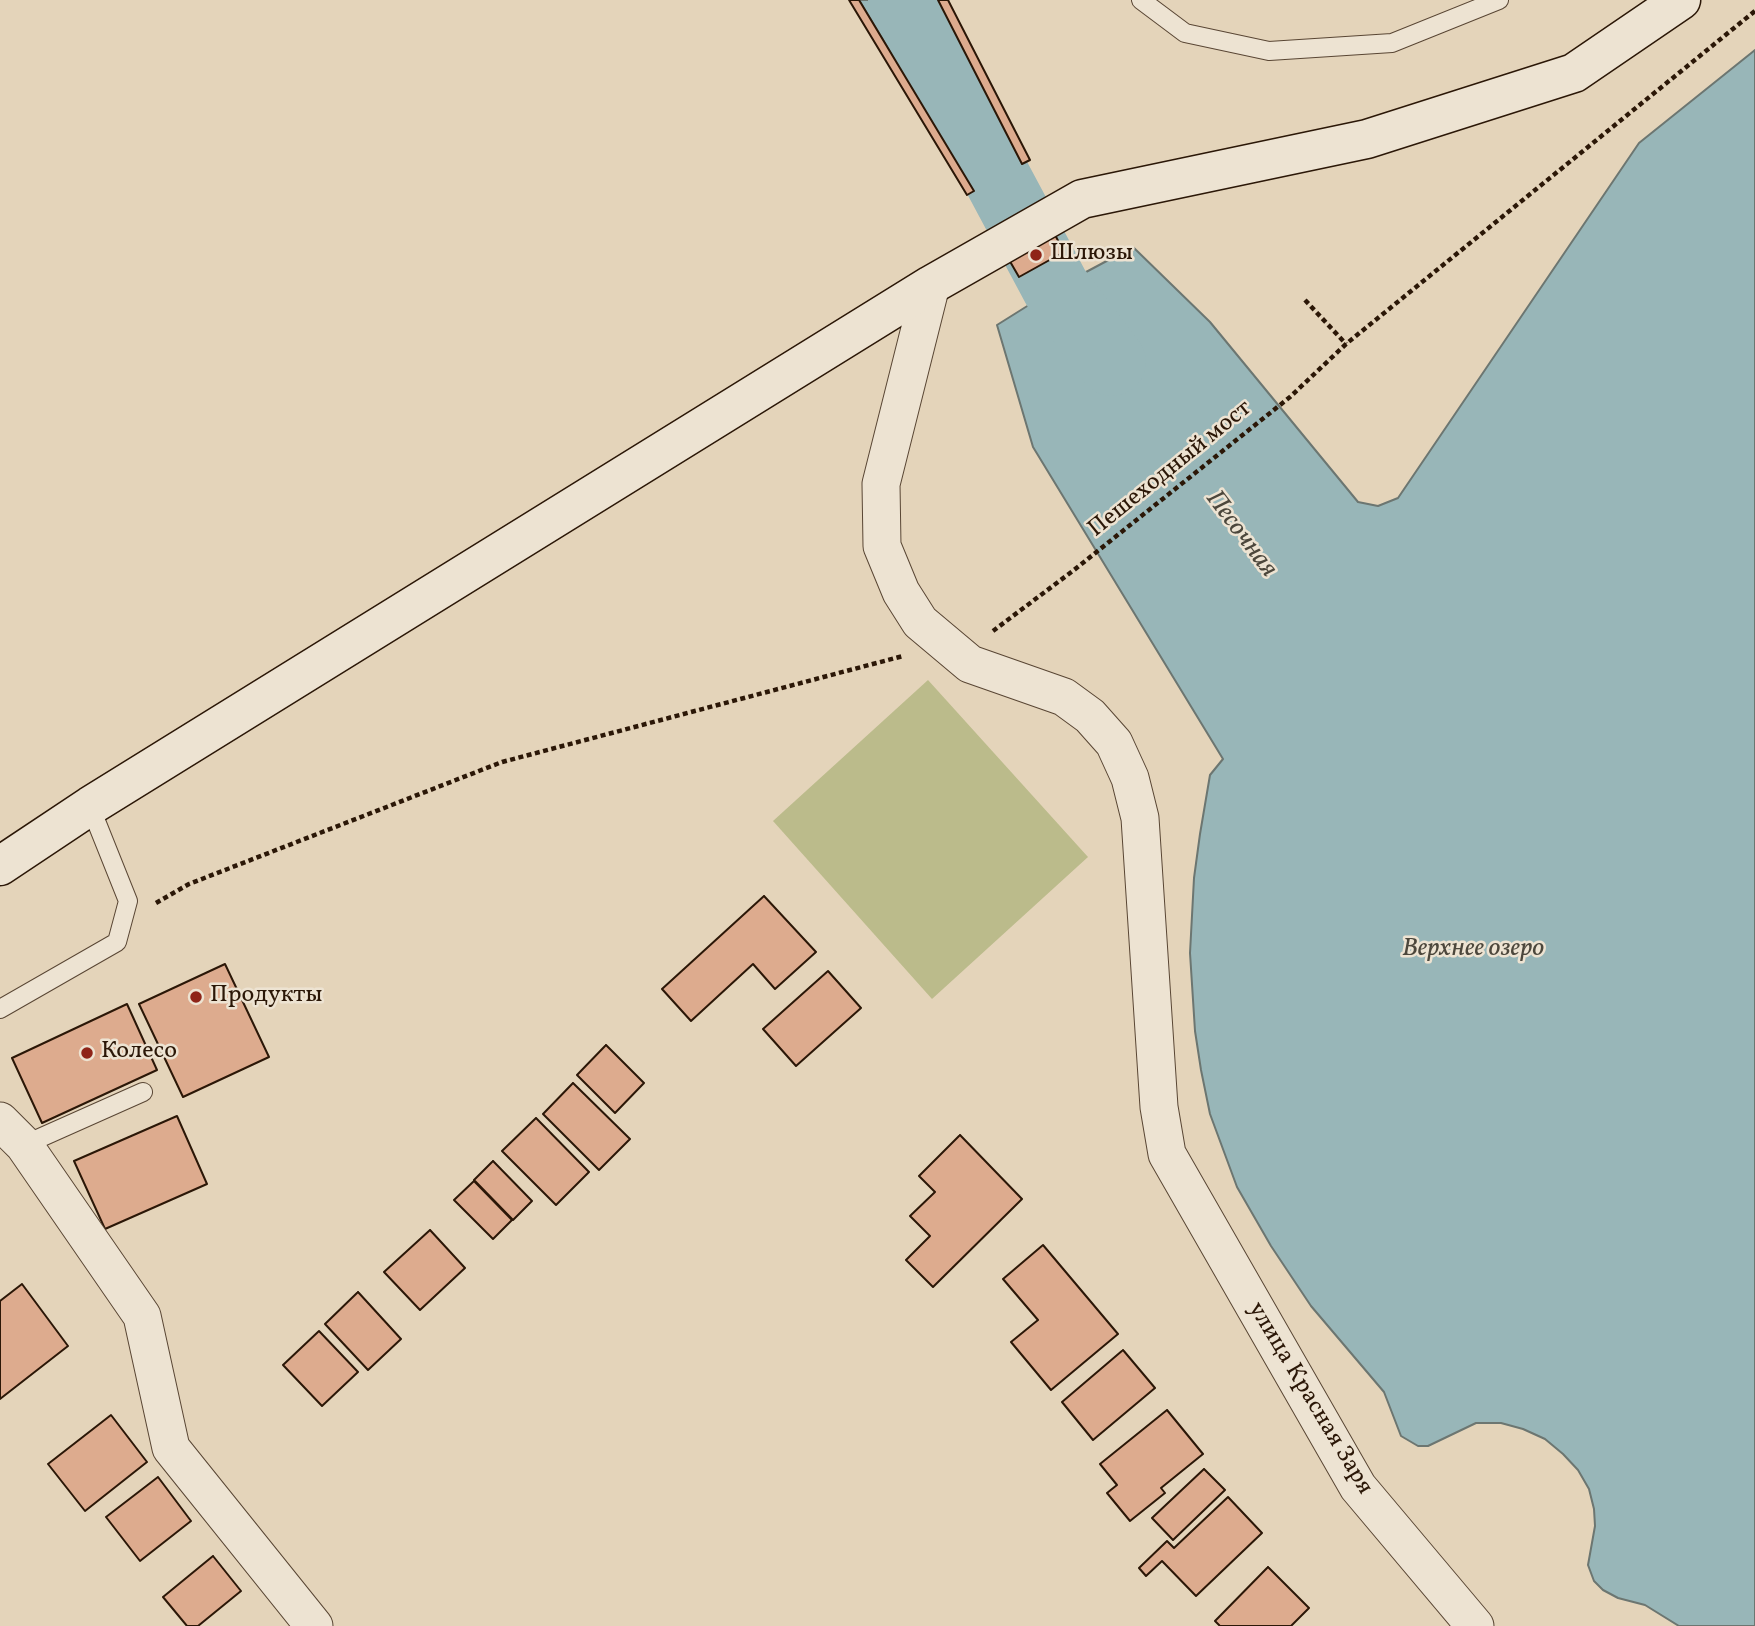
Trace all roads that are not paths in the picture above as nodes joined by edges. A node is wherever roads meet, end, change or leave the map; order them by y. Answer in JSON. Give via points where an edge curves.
{"nodes":[{"id":1,"x":1141,"y":0,"type":"edge"},
{"id":2,"x":1499,"y":0,"type":"edge"},
{"id":3,"x":1681,"y":0,"type":"edge"},
{"id":4,"x":931,"y":285,"type":"junction"},
{"id":5,"x":90,"y":806,"type":"junction"},
{"id":6,"x":0,"y":866,"type":"edge"},
{"id":7,"x":0,"y":1009,"type":"edge"},
{"id":8,"x":143,"y":1092,"type":"dead end"},
{"id":9,"x":12,"y":1133,"type":"edge"},
{"id":10,"x":314,"y":1626,"type":"edge"},
{"id":11,"x":1475,"y":1626,"type":"edge"}],
"edges":[{"from":1,"to":2,"type":"lane","via":[[1185,33],[1269,51],[1392,43]]},
{"from":3,"to":4,"type":"main road","via":[[1574,73],[1367,139],[1082,199]]},
{"from":4,"to":5,"type":"main road"},
{"from":4,"to":11,"type":"street","name":"улица Красная Заря","via":[[881,484],[882,546],[901,592],[920,622],[970,664],[1064,697],[1090,716],[1114,743],[1130,778],[1140,818],[1159,1107],[1167,1154],[1358,1487]]},
{"from":5,"to":6,"type":"main road"},
{"from":5,"to":7,"type":"lane","via":[[128,901],[117,942]]},
{"from":8,"to":9,"type":"lane"},
{"from":9,"to":10,"type":"street","via":[[142,1316],[171,1448]]}]}
